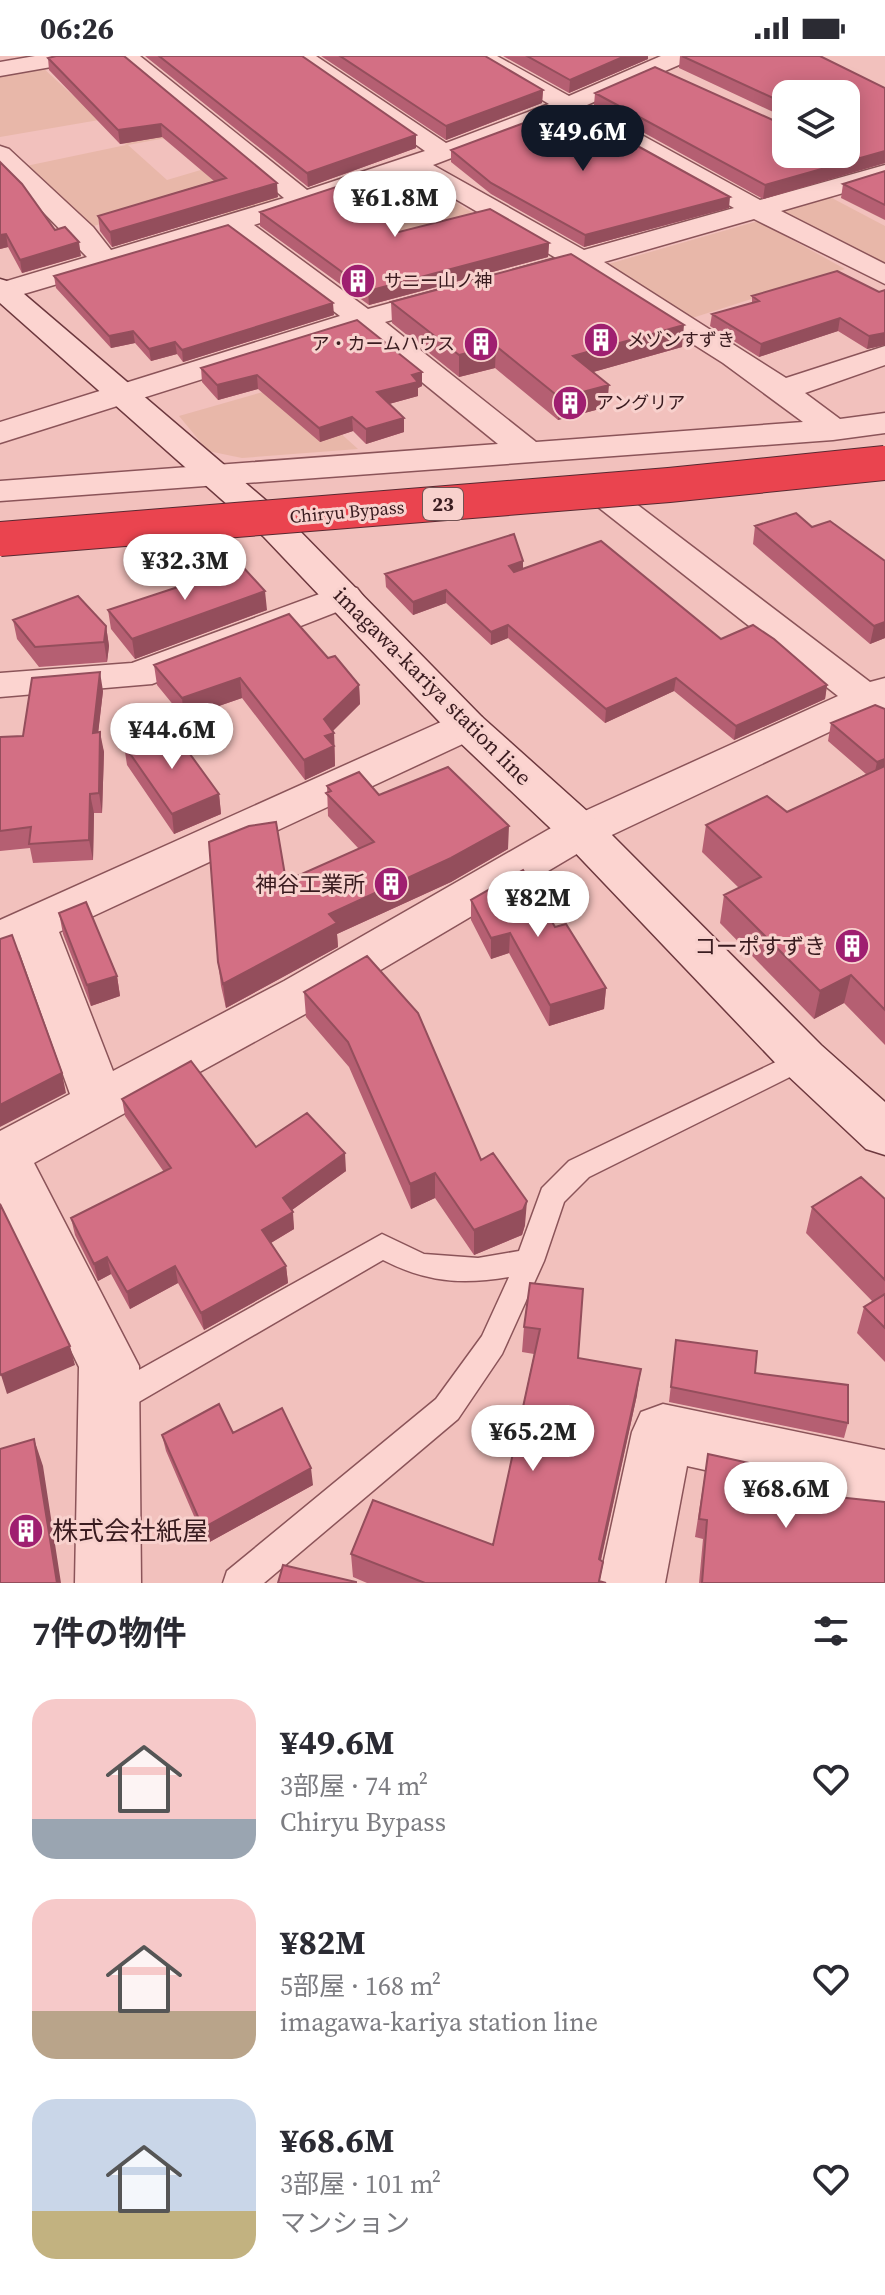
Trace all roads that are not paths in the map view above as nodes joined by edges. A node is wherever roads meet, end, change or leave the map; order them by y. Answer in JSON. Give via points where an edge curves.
{"nodes":[{"id":1,"x":74,"y":56,"type":"edge"},
{"id":2,"x":126,"y":56,"type":"edge"},
{"id":3,"x":301,"y":56,"type":"edge"},
{"id":4,"x":480,"y":56,"type":"edge"},
{"id":5,"x":670,"y":63,"type":"edge"},
{"id":6,"x":0,"y":69,"type":"edge"},
{"id":7,"x":568,"y":105,"type":"junction"},
{"id":8,"x":443,"y":152,"type":"junction"},
{"id":9,"x":0,"y":154,"type":"edge"},
{"id":10,"x":413,"y":164,"type":"junction"},
{"id":11,"x":860,"y":165,"type":"edge"},
{"id":12,"x":883,"y":174,"type":"edge"},
{"id":13,"x":304,"y":201,"type":"junction"},
{"id":14,"x":760,"y":211,"type":"junction"},
{"id":15,"x":234,"y":223,"type":"junction"},
{"id":16,"x":105,"y":261,"type":"junction"},
{"id":17,"x":581,"y":261,"type":"junction"},
{"id":18,"x":885,"y":275,"type":"edge"},
{"id":19,"x":2,"y":290,"type":"edge"},
{"id":20,"x":363,"y":319,"type":"junction"},
{"id":21,"x":885,"y":355,"type":"edge"},
{"id":22,"x":783,"y":390,"type":"junction"},
{"id":23,"x":124,"y":393,"type":"junction"},
{"id":24,"x":885,"y":423,"type":"edge"},
{"id":25,"x":833,"y":430,"type":"junction"},
{"id":26,"x":0,"y":433,"type":"edge"},
{"id":27,"x":885,"y":439,"type":"edge"},
{"id":28,"x":529,"y":453,"type":"junction"},
{"id":29,"x":885,"y":463,"type":"edge"},
{"id":30,"x":885,"y":472,"type":"edge"},
{"id":31,"x":215,"y":477,"type":"junction"},
{"id":32,"x":0,"y":491,"type":"edge"},
{"id":33,"x":610,"y":500,"type":"junction"},
{"id":34,"x":0,"y":512,"type":"edge"},
{"id":35,"x":277,"y":529,"type":"junction"},
{"id":36,"x":0,"y":539,"type":"edge"},
{"id":37,"x":0,"y":547,"type":"edge"},
{"id":38,"x":344,"y":596,"type":"junction"},
{"id":39,"x":0,"y":685,"type":"edge"},
{"id":40,"x":879,"y":700,"type":"edge"},
{"id":41,"x":467,"y":726,"type":"junction"},
{"id":42,"x":581,"y":831,"type":"junction"},
{"id":43,"x":16,"y":933,"type":"edge"},
{"id":44,"x":803,"y":1059,"type":"junction"},
{"id":45,"x":99,"y":1102,"type":"junction"},
{"id":46,"x":885,"y":1134,"type":"edge"},
{"id":47,"x":2,"y":1155,"type":"edge"},
{"id":48,"x":530,"y":1261,"type":"junction"},
{"id":49,"x":109,"y":1403,"type":"junction"},
{"id":50,"x":885,"y":1480,"type":"edge"},
{"id":51,"x":108,"y":1583,"type":"edge"},
{"id":52,"x":239,"y":1583,"type":"edge"},
{"id":53,"x":632,"y":1583,"type":"edge"}],
"edges":[{"from":1,"to":6,"type":"street"},
{"from":2,"to":13,"type":"street"},
{"from":3,"to":8,"type":"street"},
{"from":4,"to":7,"type":"street"},
{"from":5,"to":7,"type":"street"},
{"from":7,"to":8,"type":"street"},
{"from":7,"to":14,"type":"street"},
{"from":8,"to":10,"type":"street"},
{"from":9,"to":16,"type":"street"},
{"from":10,"to":13,"type":"street"},
{"from":10,"to":17,"type":"street"},
{"from":11,"to":12,"type":"street"},
{"from":12,"to":14,"type":"street"},
{"from":13,"to":15,"type":"street"},
{"from":14,"to":17,"type":"street"},
{"from":14,"to":18,"type":"street"},
{"from":15,"to":16,"type":"street"},
{"from":15,"to":20,"type":"street"},
{"from":16,"to":19,"type":"street"},
{"from":17,"to":20,"type":"street"},
{"from":17,"to":22,"type":"street"},
{"from":19,"to":23,"type":"street","name":"imagawa-kariya station line"},
{"from":20,"to":23,"type":"street"},
{"from":20,"to":28,"type":"street"},
{"from":21,"to":22,"type":"street"},
{"from":22,"to":25,"type":"street"},
{"from":23,"to":26,"type":"street"},
{"from":23,"to":31,"type":"street","name":"imagawa-kariya station line"},
{"from":24,"to":25,"type":"street"},
{"from":25,"to":28,"type":"street"},
{"from":27,"to":34,"type":"highway","name":"Chiryu Bypass","number":"23"},
{"from":28,"to":31,"type":"street"},
{"from":29,"to":36,"type":"highway","name":"Chiryu Bypass","number":"23","bridge":true},
{"from":30,"to":33,"type":"street"},
{"from":31,"to":32,"type":"street"},
{"from":31,"to":35,"type":"street","name":"imagawa-kariya station line"},
{"from":33,"to":35,"type":"street"},
{"from":33,"to":40,"type":"street"},
{"from":35,"to":37,"type":"street"},
{"from":35,"to":38,"type":"street","name":"imagawa-kariya station line"},
{"from":38,"to":39,"type":"street","via":[[138,675]]},
{"from":38,"to":41,"type":"street","name":"imagawa-kariya station line"},
{"from":40,"to":42,"type":"street"},
{"from":41,"to":42,"type":"street","name":"imagawa-kariya station line"},
{"from":41,"to":43,"type":"street"},
{"from":42,"to":44,"type":"street","name":"imagawa-kariya station line"},
{"from":42,"to":45,"type":"street","via":[[301,994]]},
{"from":43,"to":45,"type":"street"},
{"from":44,"to":46,"type":"street","name":"imagawa-kariya station line"},
{"from":44,"to":48,"type":"lane","via":[[579,1169],[552,1196]]},
{"from":45,"to":47,"type":"street"},
{"from":47,"to":49,"type":"street","via":[[109,1366]]},
{"from":48,"to":49,"type":"lane","via":[[478,1270],[421,1266],[382,1246]]},
{"from":48,"to":52,"type":"lane","via":[[492,1345],[447,1409]]},
{"from":49,"to":51,"type":"street"},
{"from":50,"to":53,"type":"street","via":[[663,1432]]}]}
